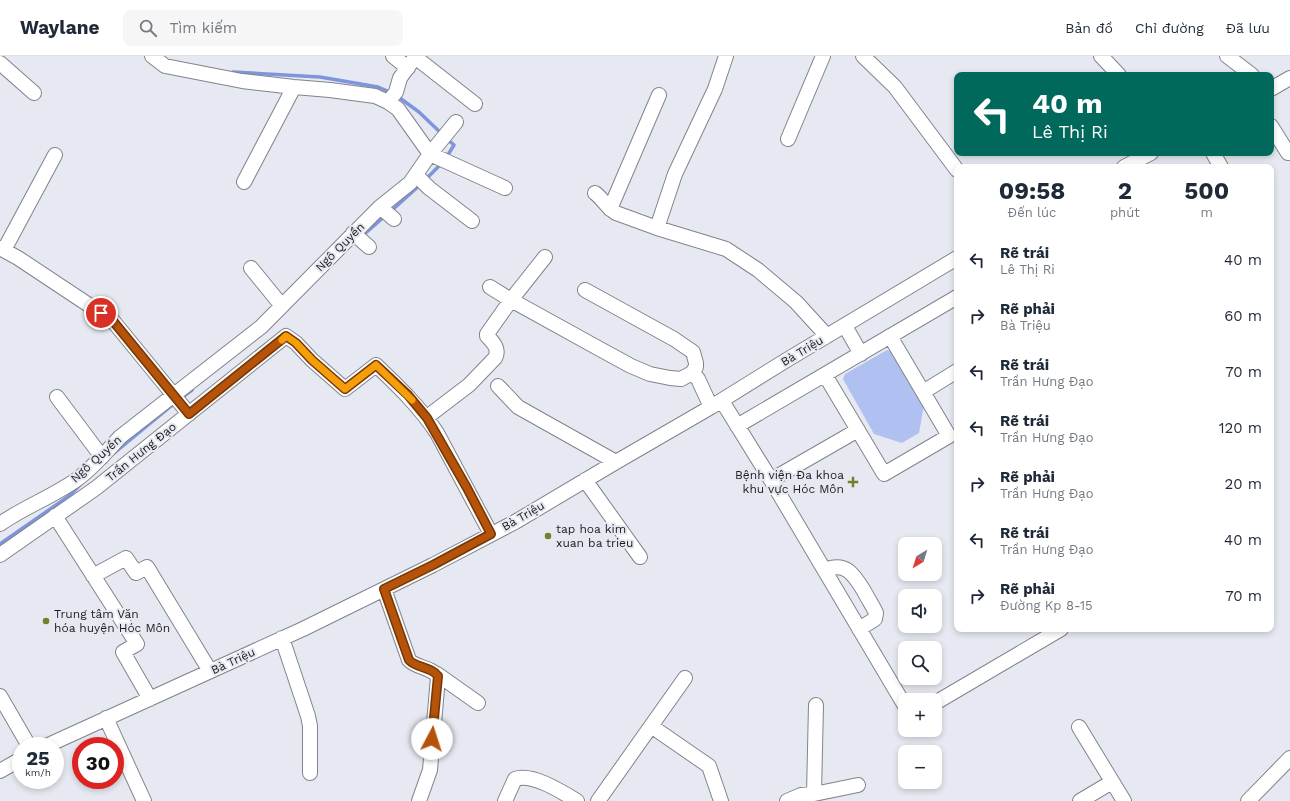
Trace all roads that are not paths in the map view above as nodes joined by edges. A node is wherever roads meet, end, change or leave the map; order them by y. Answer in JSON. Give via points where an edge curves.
{"nodes":[{"id":1,"x":152,"y":56,"type":"edge"},
{"id":2,"x":393,"y":56,"type":"edge"},
{"id":3,"x":726,"y":56,"type":"edge"},
{"id":4,"x":823,"y":56,"type":"edge"},
{"id":5,"x":863,"y":56,"type":"edge"},
{"id":6,"x":1101,"y":56,"type":"edge"},
{"id":7,"x":1227,"y":56,"type":"edge"},
{"id":8,"x":413,"y":60,"type":"edge"},
{"id":9,"x":0,"y":63,"type":"edge"},
{"id":10,"x":1116,"y":72,"type":"edge"},
{"id":11,"x":1248,"y":72,"type":"edge"},
{"id":12,"x":1290,"y":78,"type":"edge"},
{"id":13,"x":294,"y":87,"type":"junction"},
{"id":14,"x":1274,"y":87,"type":"edge"},
{"id":15,"x":34,"y":93,"type":"dead end"},
{"id":16,"x":659,"y":95,"type":"dead end"},
{"id":17,"x":392,"y":97,"type":"junction"},
{"id":18,"x":475,"y":104,"type":"dead end"},
{"id":19,"x":456,"y":122,"type":"dead end"},
{"id":20,"x":1274,"y":131,"type":"edge"},
{"id":21,"x":788,"y":139,"type":"dead end"},
{"id":22,"x":1288,"y":153,"type":"dead end"},
{"id":23,"x":55,"y":155,"type":"dead end"},
{"id":24,"x":430,"y":155,"type":"junction"},
{"id":25,"x":1145,"y":156,"type":"edge"},
{"id":26,"x":1130,"y":164,"type":"edge"},
{"id":27,"x":954,"y":166,"type":"edge"},
{"id":28,"x":417,"y":177,"type":"junction"},
{"id":29,"x":244,"y":182,"type":"dead end"},
{"id":30,"x":505,"y":188,"type":"dead end"},
{"id":31,"x":595,"y":193,"type":"dead end"},
{"id":32,"x":381,"y":208,"type":"junction"},
{"id":33,"x":610,"y":209,"type":"junction"},
{"id":34,"x":394,"y":219,"type":"dead end"},
{"id":35,"x":472,"y":221,"type":"dead end"},
{"id":36,"x":657,"y":228,"type":"junction"},
{"id":37,"x":2,"y":249,"type":"edge"},
{"id":38,"x":545,"y":257,"type":"dead end"},
{"id":39,"x":954,"y":260,"type":"edge"},
{"id":40,"x":251,"y":268,"type":"dead end"},
{"id":41,"x":490,"y":287,"type":"dead end"},
{"id":42,"x":585,"y":290,"type":"dead end"},
{"id":43,"x":954,"y":299,"type":"edge"},
{"id":44,"x":511,"y":300,"type":"junction"},
{"id":45,"x":282,"y":306,"type":"junction"},
{"id":46,"x":844,"y":326,"type":"junction"},
{"id":47,"x":827,"y":336,"type":"junction"},
{"id":48,"x":890,"y":336,"type":"junction"},
{"id":49,"x":861,"y":354,"type":"junction"},
{"id":50,"x":692,"y":373,"type":"junction"},
{"id":51,"x":954,"y":374,"type":"edge"},
{"id":52,"x":825,"y":375,"type":"junction"},
{"id":53,"x":498,"y":386,"type":"dead end"},
{"id":54,"x":922,"y":392,"type":"junction"},
{"id":55,"x":174,"y":396,"type":"junction"},
{"id":56,"x":57,"y":397,"type":"dead end"},
{"id":57,"x":717,"y":404,"type":"junction"},
{"id":58,"x":189,"y":414,"type":"junction"},
{"id":59,"x":427,"y":418,"type":"junction"},
{"id":60,"x":737,"y":426,"type":"junction"},
{"id":61,"x":858,"y":430,"type":"junction"},
{"id":62,"x":102,"y":457,"type":"junction"},
{"id":63,"x":616,"y":462,"type":"junction"},
{"id":64,"x":585,"y":480,"type":"junction"},
{"id":65,"x":771,"y":480,"type":"junction"},
{"id":66,"x":55,"y":516,"type":"junction"},
{"id":67,"x":0,"y":524,"type":"edge"},
{"id":68,"x":491,"y":534,"type":"junction"},
{"id":69,"x":0,"y":555,"type":"edge"},
{"id":70,"x":640,"y":556,"type":"dead end"},
{"id":71,"x":825,"y":570,"type":"junction"},
{"id":72,"x":93,"y":576,"type":"junction"},
{"id":73,"x":384,"y":589,"type":"junction"},
{"id":74,"x":859,"y":629,"type":"junction"},
{"id":75,"x":1056,"y":632,"type":"edge"},
{"id":76,"x":282,"y":638,"type":"junction"},
{"id":77,"x":210,"y":671,"type":"junction"},
{"id":78,"x":437,"y":674,"type":"junction"},
{"id":79,"x":686,"y":678,"type":"dead end"},
{"id":80,"x":898,"y":694,"type":"edge"},
{"id":81,"x":0,"y":696,"type":"edge"},
{"id":82,"x":150,"y":699,"type":"junction"},
{"id":83,"x":942,"y":699,"type":"edge"},
{"id":84,"x":478,"y":703,"type":"dead end"},
{"id":85,"x":816,"y":705,"type":"dead end"},
{"id":86,"x":106,"y":718,"type":"junction"},
{"id":87,"x":651,"y":726,"type":"junction"},
{"id":88,"x":1079,"y":727,"type":"dead end"},
{"id":89,"x":24,"y":737,"type":"edge"},
{"id":90,"x":64,"y":738,"type":"edge"},
{"id":91,"x":1290,"y":758,"type":"edge"},
{"id":92,"x":12,"y":764,"type":"edge"},
{"id":93,"x":0,"y":771,"type":"edge"},
{"id":94,"x":310,"y":773,"type":"dead end"},
{"id":95,"x":1112,"y":782,"type":"junction"},
{"id":96,"x":858,"y":785,"type":"dead end"},
{"id":97,"x":814,"y":794,"type":"junction"},
{"id":98,"x":144,"y":801,"type":"edge"},
{"id":99,"x":419,"y":801,"type":"edge"},
{"id":100,"x":505,"y":801,"type":"edge"},
{"id":101,"x":576,"y":801,"type":"edge"},
{"id":102,"x":598,"y":801,"type":"edge"},
{"id":103,"x":721,"y":801,"type":"edge"},
{"id":104,"x":787,"y":801,"type":"edge"},
{"id":105,"x":1080,"y":801,"type":"edge"},
{"id":106,"x":1124,"y":801,"type":"edge"},
{"id":107,"x":1248,"y":801,"type":"edge"}],
"edges":[{"from":1,"to":13,"type":"street","via":[[165,66],[177,69]]},
{"from":2,"to":8,"type":"street"},
{"from":3,"to":36,"type":"street","via":[[715,89],[675,174]]},
{"from":4,"to":21,"type":"street"},
{"from":5,"to":27,"type":"street","via":[[895,87]]},
{"from":6,"to":10,"type":"street"},
{"from":7,"to":11,"type":"street"},
{"from":8,"to":17,"type":"street","via":[[400,78]]},
{"from":8,"to":18,"type":"street"},
{"from":9,"to":15,"type":"street"},
{"from":12,"to":14,"type":"street"},
{"from":13,"to":17,"type":"street"},
{"from":13,"to":29,"type":"street"},
{"from":16,"to":33,"type":"street"},
{"from":17,"to":24,"type":"street"},
{"from":19,"to":24,"type":"street","name":"Ngô Quyền"},
{"from":20,"to":22,"type":"street"},
{"from":23,"to":37,"type":"street"},
{"from":24,"to":28,"type":"street","name":"Ngô Quyền"},
{"from":24,"to":30,"type":"street"},
{"from":25,"to":26,"type":"street"},
{"from":28,"to":32,"type":"street","name":"Ngô Quyền"},
{"from":28,"to":35,"type":"street"},
{"from":31,"to":33,"type":"street"},
{"from":32,"to":34,"type":"street"},
{"from":32,"to":45,"type":"street","name":"Ngô Quyền","via":[[361,240]]},
{"from":33,"to":36,"type":"street"},
{"from":36,"to":47,"type":"street","via":[[726,249],[758,270],[796,302]]},
{"from":37,"to":55,"type":"street","via":[[113,321]]},
{"from":38,"to":44,"type":"street"},
{"from":39,"to":46,"type":"street","name":"Bà Triệu"},
{"from":40,"to":45,"type":"street"},
{"from":41,"to":44,"type":"street"},
{"from":42,"to":50,"type":"street","via":[[693,352],[696,367]]},
{"from":43,"to":48,"type":"street"},
{"from":44,"to":50,"type":"street","via":[[650,374],[682,379]]},
{"from":44,"to":59,"type":"street","via":[[487,334],[496,347],[495,358],[469,385]]},
{"from":45,"to":55,"type":"street","name":"Ngô Quyền","via":[[261,327]]},
{"from":46,"to":47,"type":"street","name":"Bà Triệu"},
{"from":46,"to":49,"type":"street"},
{"from":47,"to":57,"type":"street","name":"Bà Triệu"},
{"from":48,"to":49,"type":"street"},
{"from":48,"to":54,"type":"street"},
{"from":49,"to":52,"type":"street"},
{"from":50,"to":57,"type":"street"},
{"from":51,"to":54,"type":"street"},
{"from":52,"to":60,"type":"street"},
{"from":52,"to":61,"type":"street"},
{"from":53,"to":63,"type":"street","via":[[518,407]]},
{"from":54,"to":61,"type":"street","via":[[949,436],[884,474]]},
{"from":55,"to":58,"type":"street"},
{"from":55,"to":62,"type":"street","name":"Ngô Quyền","via":[[120,437]]},
{"from":56,"to":62,"type":"street"},
{"from":57,"to":60,"type":"street"},
{"from":57,"to":63,"type":"street","name":"Bà Triệu"},
{"from":58,"to":59,"type":"street","name":"Trần Hưng Đạo","via":[[286,336],[345,389],[376,365],[408,395]]},
{"from":58,"to":66,"type":"street","name":"Trần Hưng Đạo","via":[[96,488]]},
{"from":59,"to":68,"type":"street","name":"Trần Hưng Đạo"},
{"from":60,"to":65,"type":"street"},
{"from":61,"to":65,"type":"street"},
{"from":62,"to":67,"type":"street","name":"Ngô Quyền","via":[[76,480]]},
{"from":63,"to":64,"type":"street","name":"Bà Triệu"},
{"from":64,"to":68,"type":"street","name":"Bà Triệu"},
{"from":64,"to":70,"type":"street"},
{"from":65,"to":71,"type":"street"},
{"from":66,"to":69,"type":"street","name":"Trần Hưng Đạo"},
{"from":66,"to":72,"type":"street"},
{"from":68,"to":73,"type":"street","name":"Bà Triệu"},
{"from":71,"to":74,"type":"street"},
{"from":71,"to":74,"type":"street","via":[[842,568],[857,579],[876,613],[875,619]]},
{"from":72,"to":77,"type":"street","via":[[126,558],[136,573],[147,567]]},
{"from":72,"to":82,"type":"street","via":[[137,644],[124,652]]},
{"from":73,"to":76,"type":"street","name":"Bà Triệu"},
{"from":73,"to":78,"type":"street","via":[[409,660]]},
{"from":74,"to":80,"type":"street"},
{"from":75,"to":83,"type":"street"},
{"from":76,"to":77,"type":"street","name":"Bà Triệu"},
{"from":76,"to":94,"type":"street","via":[[308,716]]},
{"from":77,"to":82,"type":"street","name":"Bà Triệu"},
{"from":78,"to":84,"type":"street"},
{"from":78,"to":99,"type":"street","via":[[430,770]]},
{"from":79,"to":87,"type":"street"},
{"from":81,"to":89,"type":"street"},
{"from":82,"to":86,"type":"street","name":"Bà Triệu"},
{"from":85,"to":97,"type":"street"},
{"from":86,"to":90,"type":"street","name":"Bà Triệu"},
{"from":86,"to":98,"type":"street"},
{"from":87,"to":102,"type":"street"},
{"from":87,"to":103,"type":"street","via":[[708,766]]},
{"from":88,"to":95,"type":"street"},
{"from":91,"to":107,"type":"street"},
{"from":92,"to":93,"type":"street"},
{"from":95,"to":105,"type":"street"},
{"from":95,"to":106,"type":"street"},
{"from":96,"to":97,"type":"street"},
{"from":97,"to":104,"type":"street","via":[[797,796]]},
{"from":100,"to":101,"type":"street","via":[[513,782],[518,778],[553,786]]}]}
